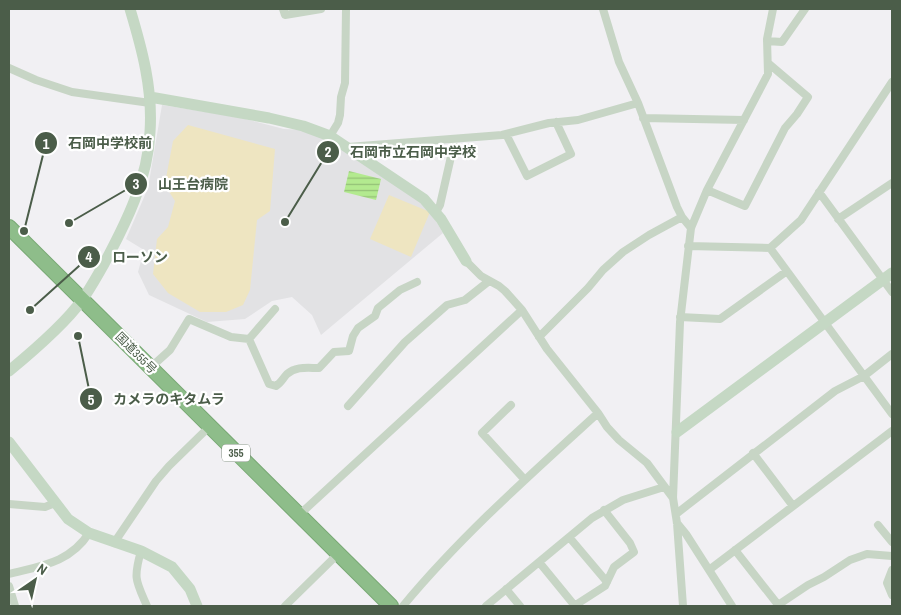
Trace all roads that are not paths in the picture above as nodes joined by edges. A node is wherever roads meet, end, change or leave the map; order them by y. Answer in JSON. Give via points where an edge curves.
{"nodes":[{"id":1,"x":130,"y":9,"type":"edge"},
{"id":2,"x":283,"y":9,"type":"edge"},
{"id":3,"x":321,"y":9,"type":"edge"},
{"id":4,"x":346,"y":9,"type":"edge"},
{"id":5,"x":603,"y":9,"type":"edge"},
{"id":6,"x":773,"y":9,"type":"edge"},
{"id":7,"x":806,"y":9,"type":"edge"},
{"id":8,"x":767,"y":41,"type":"junction"},
{"id":9,"x":768,"y":63,"type":"junction"},
{"id":10,"x":9,"y":68,"type":"edge"},
{"id":11,"x":892,"y":82,"type":"edge"},
{"id":12,"x":150,"y":100,"type":"junction"},
{"id":13,"x":638,"y":103,"type":"junction"},
{"id":14,"x":643,"y":118,"type":"junction"},
{"id":15,"x":744,"y":120,"type":"junction"},
{"id":16,"x":556,"y":122,"type":"junction"},
{"id":17,"x":506,"y":134,"type":"junction"},
{"id":18,"x":330,"y":136,"type":"junction"},
{"id":19,"x":455,"y":139,"type":"junction"},
{"id":20,"x":348,"y":147,"type":"junction"},
{"id":21,"x":892,"y":183,"type":"edge"},
{"id":22,"x":707,"y":190,"type":"junction"},
{"id":23,"x":819,"y":192,"type":"junction"},
{"id":24,"x":436,"y":212,"type":"junction"},
{"id":25,"x":682,"y":217,"type":"junction"},
{"id":26,"x":838,"y":219,"type":"junction"},
{"id":27,"x":9,"y":227,"type":"edge"},
{"id":28,"x":691,"y":228,"type":"junction"},
{"id":29,"x":688,"y":246,"type":"junction"},
{"id":30,"x":770,"y":248,"type":"junction"},
{"id":31,"x":466,"y":262,"type":"joint"},
{"id":32,"x":787,"y":271,"type":"junction"},
{"id":33,"x":888,"y":277,"type":"edge"},
{"id":34,"x":417,"y":282,"type":"dead end"},
{"id":35,"x":489,"y":282,"type":"junction"},
{"id":36,"x":892,"y":292,"type":"edge"},
{"id":37,"x":82,"y":300,"type":"junction"},
{"id":38,"x":275,"y":309,"type":"dead end"},
{"id":39,"x":522,"y":310,"type":"junction"},
{"id":40,"x":680,"y":317,"type":"junction"},
{"id":41,"x":826,"y":322,"type":"junction"},
{"id":42,"x":539,"y":337,"type":"junction"},
{"id":43,"x":249,"y":339,"type":"junction"},
{"id":44,"x":892,"y":354,"type":"edge"},
{"id":45,"x":150,"y":368,"type":"junction"},
{"id":46,"x":9,"y":371,"type":"edge"},
{"id":47,"x":864,"y":376,"type":"junction"},
{"id":48,"x":511,"y":405,"type":"dead end"},
{"id":49,"x":348,"y":406,"type":"dead end"},
{"id":50,"x":598,"y":413,"type":"junction"},
{"id":51,"x":892,"y":414,"type":"edge"},
{"id":52,"x":209,"y":427,"type":"junction"},
{"id":53,"x":892,"y":431,"type":"edge"},
{"id":54,"x":677,"y":432,"type":"junction"},
{"id":55,"x":9,"y":442,"type":"edge"},
{"id":56,"x":754,"y":453,"type":"junction"},
{"id":57,"x":525,"y":480,"type":"junction"},
{"id":58,"x":664,"y":487,"type":"junction"},
{"id":59,"x":673,"y":498,"type":"junction"},
{"id":60,"x":55,"y":503,"type":"junction"},
{"id":61,"x":9,"y":504,"type":"edge"},
{"id":62,"x":794,"y":506,"type":"junction"},
{"id":63,"x":604,"y":510,"type":"junction"},
{"id":64,"x":676,"y":514,"type":"junction"},
{"id":65,"x":299,"y":515,"type":"junction"},
{"id":66,"x":677,"y":523,"type":"junction"},
{"id":67,"x":878,"y":525,"type":"dead end"},
{"id":68,"x":89,"y":533,"type":"junction"},
{"id":69,"x":569,"y":537,"type":"junction"},
{"id":70,"x":114,"y":542,"type":"junction"},
{"id":71,"x":892,"y":542,"type":"edge"},
{"id":72,"x":735,"y":550,"type":"junction"},
{"id":73,"x":141,"y":552,"type":"junction"},
{"id":74,"x":338,"y":554,"type":"junction"},
{"id":75,"x":892,"y":556,"type":"edge"},
{"id":76,"x":538,"y":562,"type":"junction"},
{"id":77,"x":709,"y":570,"type":"junction"},
{"id":78,"x":892,"y":570,"type":"edge"},
{"id":79,"x":9,"y":574,"type":"edge"},
{"id":80,"x":607,"y":582,"type":"junction"},
{"id":81,"x":9,"y":586,"type":"edge"},
{"id":82,"x":506,"y":589,"type":"junction"},
{"id":83,"x":892,"y":595,"type":"edge"},
{"id":84,"x":15,"y":606,"type":"edge"},
{"id":85,"x":148,"y":606,"type":"edge"},
{"id":86,"x":197,"y":606,"type":"edge"},
{"id":87,"x":285,"y":606,"type":"edge"},
{"id":88,"x":391,"y":606,"type":"edge"},
{"id":89,"x":403,"y":606,"type":"edge"},
{"id":90,"x":486,"y":606,"type":"edge"},
{"id":91,"x":520,"y":606,"type":"edge"},
{"id":92,"x":574,"y":606,"type":"edge"},
{"id":93,"x":683,"y":606,"type":"edge"},
{"id":94,"x":732,"y":606,"type":"edge"},
{"id":95,"x":779,"y":606,"type":"edge"}],
"edges":[{"from":1,"to":12,"type":"street","via":[[144,58]]},
{"from":2,"to":3,"type":"street","via":[[285,15]]},
{"from":4,"to":18,"type":"street","via":[[345,83],[338,123]]},
{"from":5,"to":13,"type":"street","via":[[619,62]]},
{"from":6,"to":8,"type":"street"},
{"from":7,"to":8,"type":"street","via":[[782,42]]},
{"from":8,"to":9,"type":"street"},
{"from":9,"to":15,"type":"street","via":[[768,74]]},
{"from":9,"to":22,"type":"street","via":[[808,97],[785,128],[745,206]]},
{"from":10,"to":12,"type":"street","via":[[72,92]]},
{"from":11,"to":23,"type":"street"},
{"from":12,"to":18,"type":"street","via":[[303,126]]},
{"from":12,"to":37,"type":"street","via":[[148,152],[131,210]]},
{"from":13,"to":14,"type":"street"},
{"from":13,"to":16,"type":"street","via":[[578,120]]},
{"from":14,"to":15,"type":"street"},
{"from":14,"to":25,"type":"street"},
{"from":15,"to":22,"type":"street"},
{"from":16,"to":17,"type":"street"},
{"from":16,"to":17,"type":"street","via":[[570,154],[527,176]]},
{"from":17,"to":19,"type":"street"},
{"from":18,"to":20,"type":"street"},
{"from":19,"to":20,"type":"street"},
{"from":19,"to":24,"type":"street"},
{"from":20,"to":24,"type":"street","via":[[411,190]]},
{"from":21,"to":26,"type":"street"},
{"from":22,"to":28,"type":"street"},
{"from":23,"to":26,"type":"street"},
{"from":23,"to":30,"type":"street","via":[[800,220]]},
{"from":24,"to":31,"type":"street"},
{"from":25,"to":28,"type":"street"},
{"from":25,"to":42,"type":"street","via":[[622,252]]},
{"from":26,"to":33,"type":"street"},
{"from":27,"to":37,"type":"highway","name":"国道355号","number":"355"},
{"from":28,"to":29,"type":"street"},
{"from":29,"to":30,"type":"street"},
{"from":29,"to":40,"type":"street"},
{"from":30,"to":32,"type":"street"},
{"from":31,"to":35,"type":"street"},
{"from":32,"to":40,"type":"street","via":[[720,319]]},
{"from":32,"to":41,"type":"street"},
{"from":33,"to":36,"type":"street"},
{"from":33,"to":41,"type":"street"},
{"from":34,"to":43,"type":"street","via":[[400,290],[378,308],[375,316],[358,328],[349,351],[334,352],[318,368],[296,368],[276,386],[269,384]]},
{"from":35,"to":39,"type":"street","via":[[506,291]]},
{"from":35,"to":49,"type":"street","via":[[465,300],[447,305],[405,342]]},
{"from":37,"to":45,"type":"highway","name":"国道355号","number":"355"},
{"from":37,"to":46,"type":"street"},
{"from":38,"to":43,"type":"street"},
{"from":39,"to":42,"type":"street"},
{"from":39,"to":65,"type":"street"},
{"from":40,"to":54,"type":"street"},
{"from":41,"to":47,"type":"street"},
{"from":41,"to":54,"type":"street"},
{"from":42,"to":50,"type":"street"},
{"from":43,"to":45,"type":"street","via":[[231,337],[190,319],[170,350]]},
{"from":44,"to":47,"type":"street"},
{"from":45,"to":52,"type":"highway","name":"国道355号","number":"355"},
{"from":47,"to":51,"type":"street"},
{"from":47,"to":56,"type":"street","via":[[835,392]]},
{"from":48,"to":57,"type":"street","via":[[482,433]]},
{"from":50,"to":57,"type":"street"},
{"from":50,"to":58,"type":"street","via":[[619,440],[656,473]]},
{"from":52,"to":65,"type":"highway","name":"国道355号","number":"355"},
{"from":52,"to":70,"type":"street","via":[[169,466]]},
{"from":53,"to":62,"type":"street"},
{"from":54,"to":59,"type":"street"},
{"from":55,"to":60,"type":"street"},
{"from":56,"to":62,"type":"street"},
{"from":56,"to":64,"type":"street"},
{"from":57,"to":89,"type":"street","via":[[434,570]]},
{"from":58,"to":59,"type":"street"},
{"from":58,"to":63,"type":"street","via":[[623,500]]},
{"from":59,"to":64,"type":"street"},
{"from":60,"to":61,"type":"street","via":[[45,507]]},
{"from":60,"to":68,"type":"street","via":[[68,519]]},
{"from":62,"to":72,"type":"street"},
{"from":63,"to":69,"type":"street"},
{"from":63,"to":80,"type":"street","via":[[634,552],[614,567]]},
{"from":64,"to":66,"type":"street"},
{"from":65,"to":74,"type":"highway","name":"国道355号","number":"355"},
{"from":66,"to":77,"type":"street"},
{"from":66,"to":93,"type":"street"},
{"from":67,"to":71,"type":"street"},
{"from":68,"to":70,"type":"street"},
{"from":68,"to":79,"type":"street","via":[[70,554],[51,563]]},
{"from":69,"to":76,"type":"street"},
{"from":69,"to":80,"type":"street"},
{"from":70,"to":73,"type":"street"},
{"from":72,"to":77,"type":"street"},
{"from":72,"to":95,"type":"street"},
{"from":73,"to":85,"type":"street","via":[[136,570],[137,586]]},
{"from":73,"to":86,"type":"street","via":[[162,561],[180,576]]},
{"from":74,"to":87,"type":"street"},
{"from":74,"to":88,"type":"highway","name":"国道355号","number":"355"},
{"from":75,"to":95,"type":"street","via":[[867,554],[850,560]]},
{"from":76,"to":82,"type":"street"},
{"from":76,"to":92,"type":"street"},
{"from":77,"to":94,"type":"street"},
{"from":78,"to":83,"type":"street","via":[[888,582]]},
{"from":80,"to":92,"type":"street"},
{"from":81,"to":84,"type":"street"},
{"from":82,"to":90,"type":"street"},
{"from":82,"to":91,"type":"street"}]}
